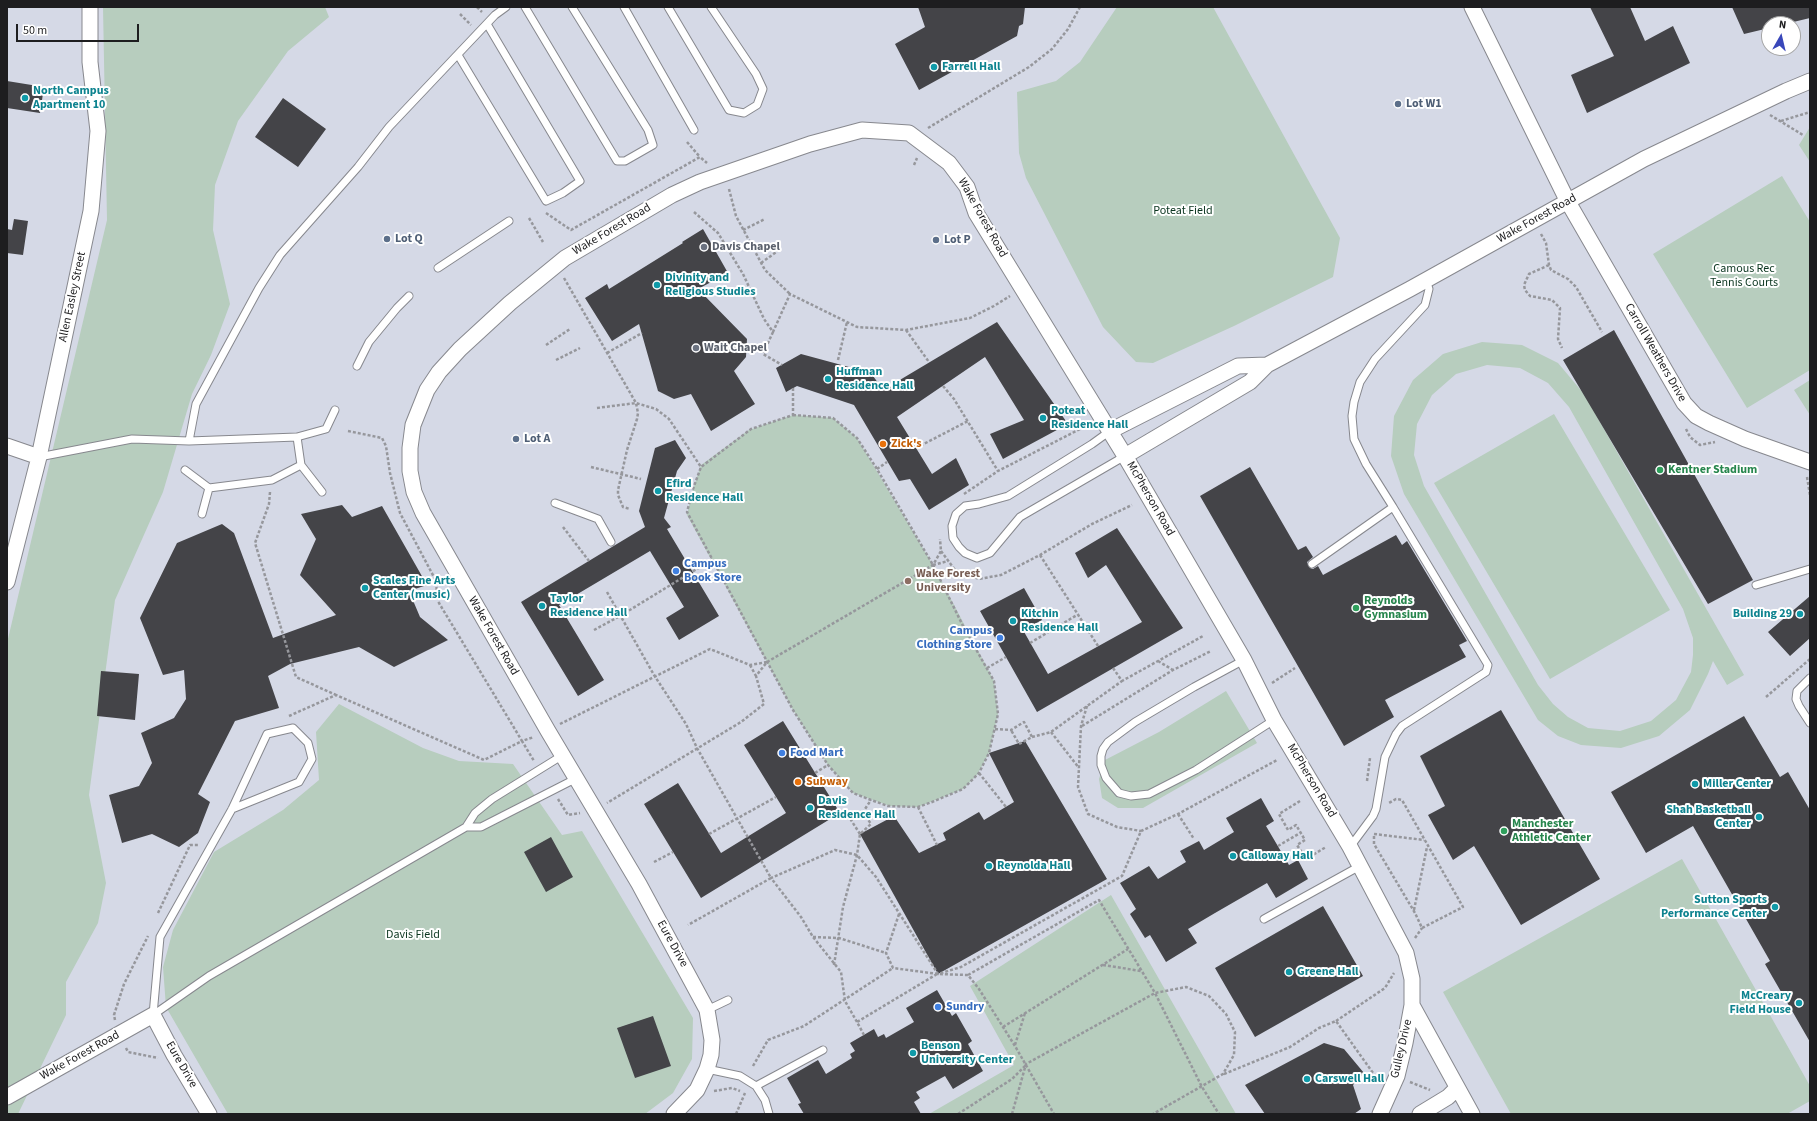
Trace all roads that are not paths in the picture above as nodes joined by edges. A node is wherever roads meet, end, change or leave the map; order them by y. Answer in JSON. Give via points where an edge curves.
{"nodes":[{"id":1,"x":90,"y":7,"type":"edge"},
{"id":2,"x":506,"y":7,"type":"edge"},
{"id":3,"x":525,"y":7,"type":"edge"},
{"id":4,"x":572,"y":7,"type":"edge"},
{"id":5,"x":624,"y":7,"type":"edge"},
{"id":6,"x":668,"y":7,"type":"edge"},
{"id":7,"x":711,"y":7,"type":"edge"},
{"id":8,"x":1472,"y":7,"type":"edge"},
{"id":9,"x":486,"y":24,"type":"junction"},
{"id":10,"x":458,"y":55,"type":"junction"},
{"id":11,"x":1810,"y":81,"type":"edge"},
{"id":12,"x":694,"y":130,"type":"dead end"},
{"id":13,"x":1568,"y":202,"type":"junction"},
{"id":14,"x":510,"y":221,"type":"dead end"},
{"id":15,"x":438,"y":268,"type":"dead end"},
{"id":16,"x":1426,"y":280,"type":"junction"},
{"id":17,"x":409,"y":296,"type":"dead end"},
{"id":18,"x":1267,"y":365,"type":"junction"},
{"id":19,"x":357,"y":366,"type":"dead end"},
{"id":20,"x":335,"y":410,"type":"dead end"},
{"id":21,"x":1110,"y":431,"type":"junction"},
{"id":22,"x":297,"y":437,"type":"junction"},
{"id":23,"x":189,"y":442,"type":"junction"},
{"id":24,"x":7,"y":446,"type":"edge"},
{"id":25,"x":1125,"y":456,"type":"junction"},
{"id":26,"x":39,"y":457,"type":"junction"},
{"id":27,"x":301,"y":465,"type":"junction"},
{"id":28,"x":1807,"y":467,"type":"edge"},
{"id":29,"x":185,"y":470,"type":"dead end"},
{"id":30,"x":209,"y":488,"type":"junction"},
{"id":31,"x":322,"y":492,"type":"dead end"},
{"id":32,"x":555,"y":503,"type":"dead end"},
{"id":33,"x":1393,"y":507,"type":"junction"},
{"id":34,"x":202,"y":514,"type":"dead end"},
{"id":35,"x":611,"y":542,"type":"dead end"},
{"id":36,"x":1312,"y":564,"type":"dead end"},
{"id":37,"x":1810,"y":569,"type":"edge"},
{"id":38,"x":7,"y":582,"type":"edge"},
{"id":39,"x":1756,"y":585,"type":"dead end"},
{"id":40,"x":1244,"y":660,"type":"junction"},
{"id":41,"x":1810,"y":678,"type":"edge"},
{"id":42,"x":1274,"y":720,"type":"junction"},
{"id":43,"x":1810,"y":723,"type":"edge"},
{"id":44,"x":563,"y":755,"type":"junction"},
{"id":45,"x":577,"y":778,"type":"junction"},
{"id":46,"x":232,"y":809,"type":"junction"},
{"id":47,"x":466,"y":827,"type":"junction"},
{"id":48,"x":1350,"y":847,"type":"junction"},
{"id":49,"x":1360,"y":866,"type":"junction"},
{"id":50,"x":1264,"y":919,"type":"dead end"},
{"id":51,"x":728,"y":1000,"type":"dead end"},
{"id":52,"x":1412,"y":1005,"type":"junction"},
{"id":53,"x":707,"y":1010,"type":"junction"},
{"id":54,"x":153,"y":1015,"type":"junction"},
{"id":55,"x":824,"y":1050,"type":"dead end"},
{"id":56,"x":707,"y":1069,"type":"junction"},
{"id":57,"x":756,"y":1086,"type":"junction"},
{"id":58,"x":1453,"y":1093,"type":"junction"},
{"id":59,"x":7,"y":1097,"type":"edge"},
{"id":60,"x":209,"y":1114,"type":"edge"},
{"id":61,"x":674,"y":1114,"type":"edge"},
{"id":62,"x":769,"y":1114,"type":"edge"},
{"id":63,"x":1380,"y":1114,"type":"edge"},
{"id":64,"x":1420,"y":1114,"type":"edge"},
{"id":65,"x":1472,"y":1114,"type":"edge"}],
"edges":[{"from":1,"to":26,"type":"street","name":"Allen Easley Street","via":[[90,62],[98,131],[91,211]]},
{"from":2,"to":9,"type":"lane"},
{"from":3,"to":4,"type":"lane","via":[[617,161],[625,161],[652,145],[648,130]]},
{"from":5,"to":12,"type":"lane"},
{"from":6,"to":7,"type":"lane","via":[[729,110],[744,113],[757,106],[763,89],[756,74]]},
{"from":8,"to":13,"type":"street","name":"Carroll Weathers Drive"},
{"from":9,"to":10,"type":"lane"},
{"from":9,"to":10,"type":"lane","via":[[580,181],[546,201]]},
{"from":10,"to":23,"type":"lane","via":[[389,127],[280,255],[259,288],[196,404]]},
{"from":11,"to":13,"type":"street","name":"Wake Forest Road","via":[[1644,159]]},
{"from":13,"to":16,"type":"street","name":"Wake Forest Road"},
{"from":13,"to":28,"type":"street","name":"Carroll Weathers Drive","via":[[1690,410],[1709,423]]},
{"from":14,"to":15,"type":"lane"},
{"from":16,"to":18,"type":"street","name":"Wake Forest Road"},
{"from":16,"to":33,"type":"lane","via":[[1430,289],[1425,304],[1375,359],[1360,382],[1354,402],[1354,439],[1366,464]]},
{"from":17,"to":19,"type":"lane","via":[[370,342]]},
{"from":18,"to":21,"type":"street","name":"Wake Forest Road","via":[[1238,366]]},
{"from":18,"to":25,"type":"street","name":"Wake Forest Road","via":[[1250,382]]},
{"from":20,"to":22,"type":"lane","via":[[326,429]]},
{"from":21,"to":25,"type":"street","name":"Wake Forest Road"},
{"from":21,"to":25,"type":"lane","via":[[1008,496],[965,506],[956,514],[952,526],[953,538],[958,547],[977,558],[990,553],[1020,517]]},
{"from":21,"to":44,"type":"street","name":"Wake Forest Road","via":[[976,213],[967,187],[949,163],[909,133],[862,130],[810,144],[700,182],[672,195],[565,258],[510,303],[439,372],[427,390],[413,425],[410,448],[410,471],[414,492],[423,513]]},
{"from":22,"to":23,"type":"lane"},
{"from":22,"to":27,"type":"lane"},
{"from":23,"to":26,"type":"lane","via":[[132,439]]},
{"from":24,"to":26,"type":"street"},
{"from":25,"to":40,"type":"street","name":"McPherson Road"},
{"from":26,"to":38,"type":"street","name":"Allen Easley Street"},
{"from":27,"to":30,"type":"lane","via":[[272,480]]},
{"from":27,"to":31,"type":"lane"},
{"from":29,"to":30,"type":"lane"},
{"from":30,"to":34,"type":"lane"},
{"from":32,"to":35,"type":"lane","via":[[598,519]]},
{"from":33,"to":36,"type":"lane"},
{"from":33,"to":48,"type":"lane","via":[[1488,665],[1488,669],[1402,726],[1385,757],[1376,809]]},
{"from":37,"to":39,"type":"lane"},
{"from":40,"to":42,"type":"street","name":"McPherson Road"},
{"from":40,"to":42,"type":"lane","via":[[1135,722],[1108,742],[1101,756],[1106,778],[1118,793],[1131,796],[1149,794],[1196,770]]},
{"from":41,"to":43,"type":"lane","via":[[1797,691],[1796,698]]},
{"from":42,"to":48,"type":"street","name":"McPherson Road"},
{"from":44,"to":45,"type":"street","name":"Wake Forest Road"},
{"from":44,"to":47,"type":"lane","via":[[492,799],[475,813]]},
{"from":45,"to":47,"type":"lane","via":[[482,827]]},
{"from":45,"to":53,"type":"street","name":"Eure Drive","via":[[643,891]]},
{"from":46,"to":46,"type":"lane","via":[[299,782],[312,759],[308,743],[293,728],[267,734]]},
{"from":46,"to":54,"type":"lane","via":[[160,937]]},
{"from":47,"to":54,"type":"lane","via":[[209,976]]},
{"from":48,"to":49,"type":"street","name":"McPherson Road"},
{"from":49,"to":50,"type":"lane"},
{"from":49,"to":52,"type":"street","name":"McPherson Road","via":[[1406,953],[1412,979]]},
{"from":51,"to":53,"type":"lane"},
{"from":52,"to":58,"type":"street","name":"McPherson Road"},
{"from":52,"to":63,"type":"street","name":"Gulley Drive","via":[[1397,1076]]},
{"from":53,"to":56,"type":"street","name":"Eure Drive","via":[[712,1055]]},
{"from":54,"to":59,"type":"street","name":"Wake Forest Road"},
{"from":54,"to":60,"type":"street","name":"Eure Drive"},
{"from":55,"to":57,"type":"lane"},
{"from":56,"to":57,"type":"lane","via":[[740,1076]]},
{"from":56,"to":61,"type":"street","name":"Eure Drive","via":[[696,1090]]},
{"from":57,"to":62,"type":"lane","via":[[765,1100]]},
{"from":58,"to":64,"type":"street"},
{"from":58,"to":65,"type":"street","name":"McPherson Road"}]}
